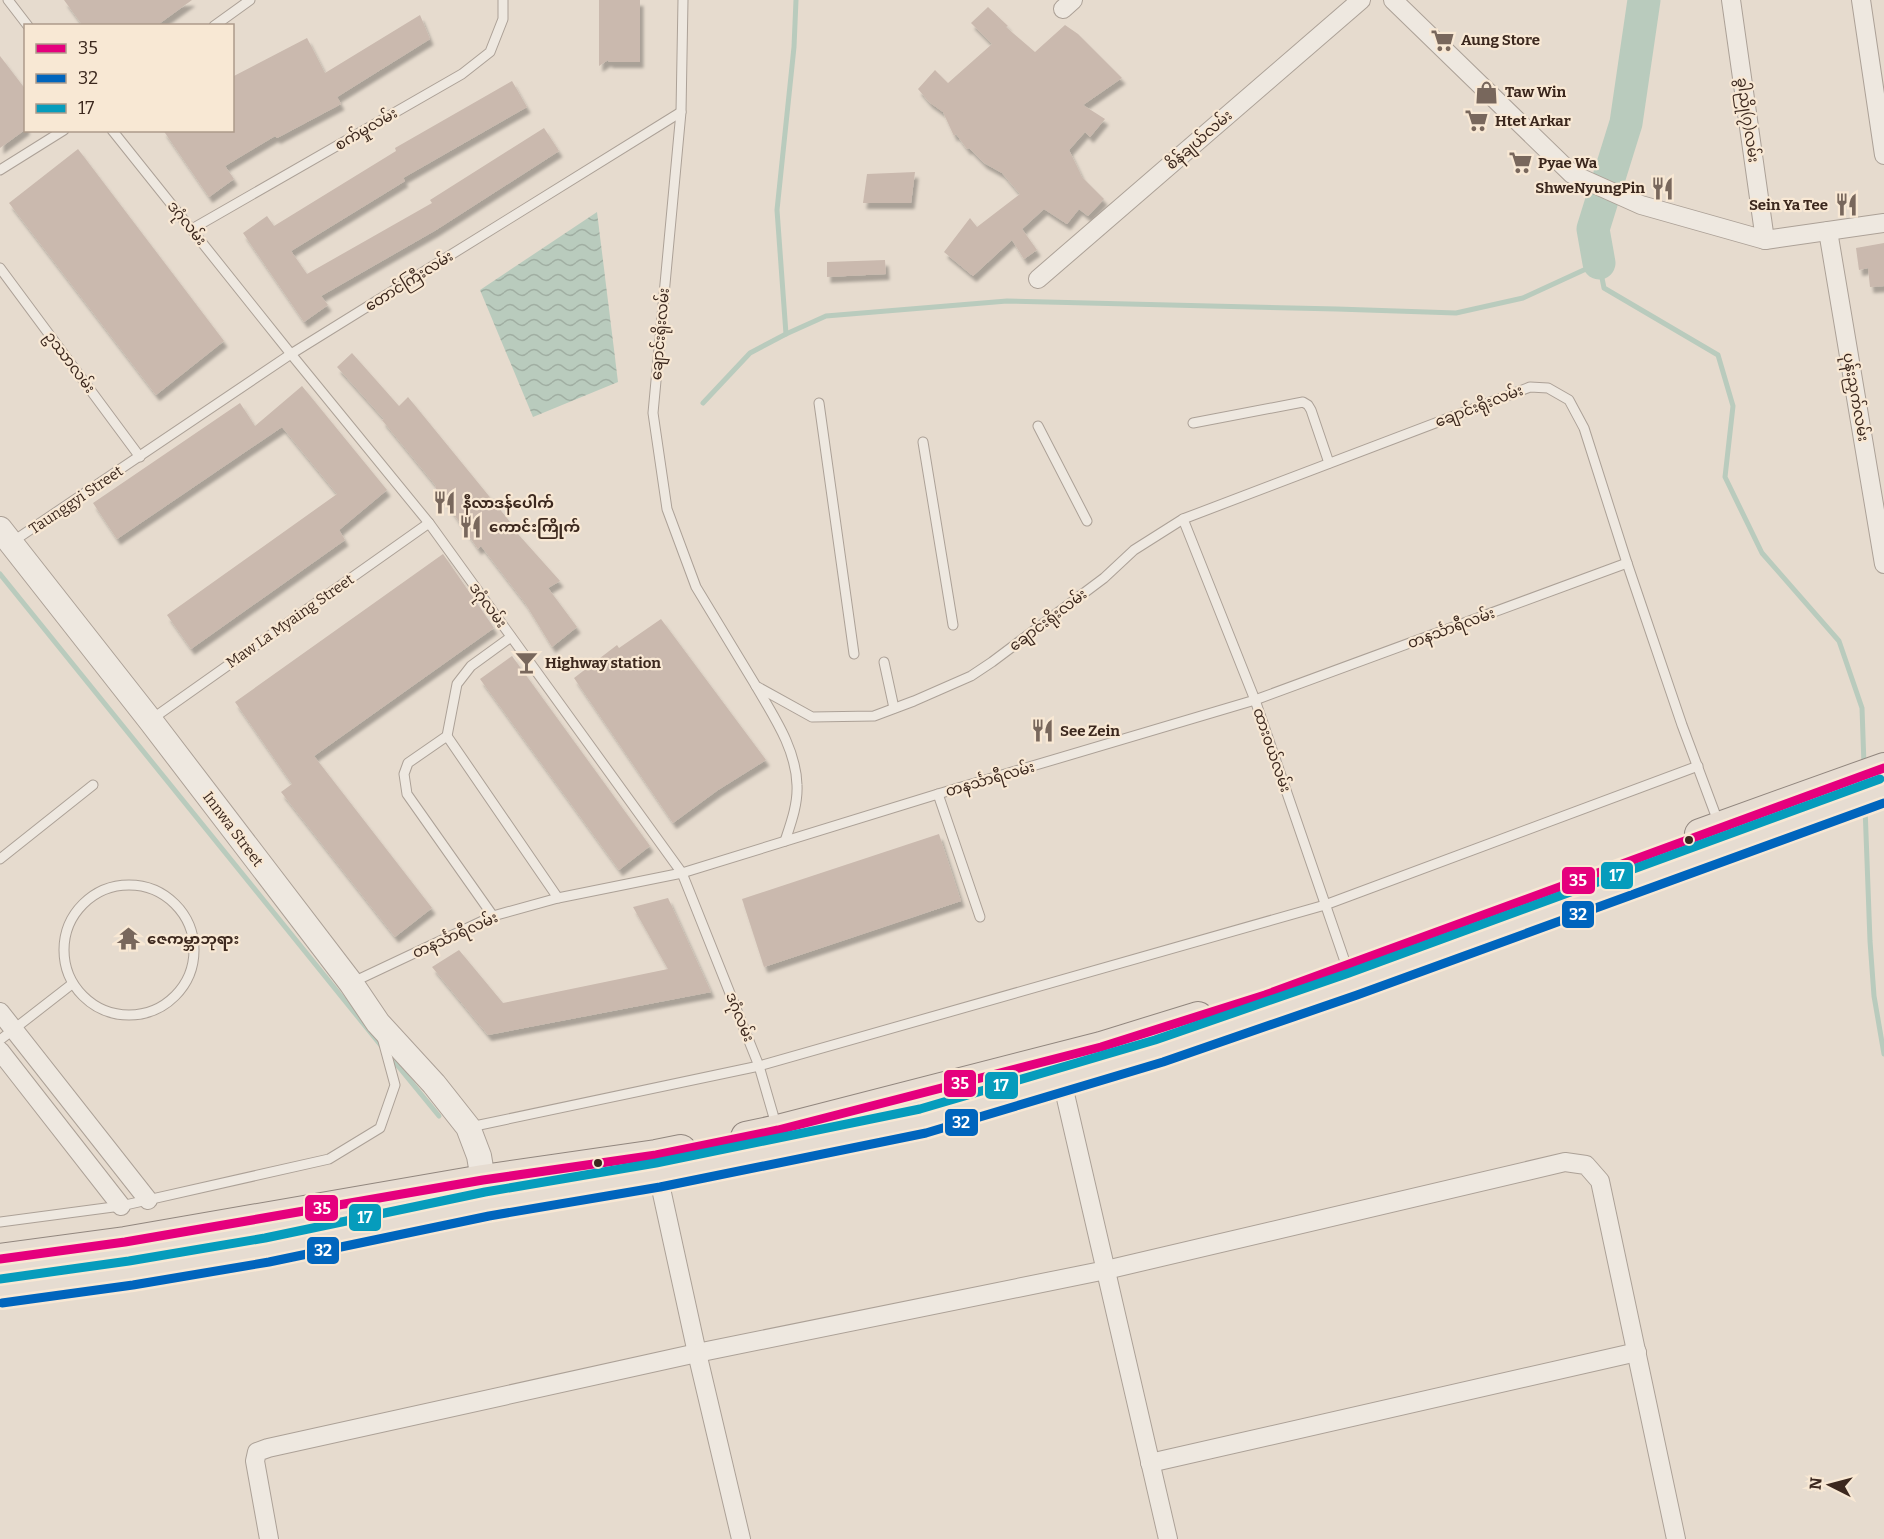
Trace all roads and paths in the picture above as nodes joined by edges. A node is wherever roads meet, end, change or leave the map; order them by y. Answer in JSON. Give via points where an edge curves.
{"nodes":[{"id":1,"x":8,"y":0,"type":"edge"},
{"id":2,"x":250,"y":0,"type":"edge"},
{"id":3,"x":503,"y":0,"type":"edge"},
{"id":4,"x":683,"y":0,"type":"edge"},
{"id":5,"x":1361,"y":0,"type":"edge"},
{"id":6,"x":1393,"y":0,"type":"edge"},
{"id":7,"x":1731,"y":0,"type":"edge"},
{"id":8,"x":1861,"y":0,"type":"edge"},
{"id":9,"x":236,"y":4,"type":"edge"},
{"id":10,"x":26,"y":24,"type":"edge"},
{"id":11,"x":216,"y":24,"type":"edge"},
{"id":12,"x":681,"y":112,"type":"junction"},
{"id":13,"x":61,"y":132,"type":"edge"},
{"id":14,"x":114,"y":132,"type":"edge"},
{"id":15,"x":1884,"y":155,"type":"edge"},
{"id":16,"x":0,"y":171,"type":"edge"},
{"id":17,"x":1884,"y":223,"type":"edge"},
{"id":18,"x":192,"y":229,"type":"junction"},
{"id":19,"x":1828,"y":231,"type":"junction"},
{"id":20,"x":1765,"y":240,"type":"junction"},
{"id":21,"x":0,"y":268,"type":"edge"},
{"id":22,"x":1038,"y":279,"type":"dead end"},
{"id":23,"x":291,"y":354,"type":"junction"},
{"id":24,"x":819,"y":403,"type":"dead end"},
{"id":25,"x":1193,"y":423,"type":"dead end"},
{"id":26,"x":1038,"y":426,"type":"dead end"},
{"id":27,"x":922,"y":442,"type":"dead end"},
{"id":28,"x":140,"y":457,"type":"junction"},
{"id":29,"x":1329,"y":463,"type":"junction"},
{"id":30,"x":1183,"y":519,"type":"junction"},
{"id":31,"x":1087,"y":521,"type":"dead end"},
{"id":32,"x":429,"y":523,"type":"junction"},
{"id":33,"x":5,"y":536,"type":"edge"},
{"id":34,"x":1627,"y":563,"type":"junction"},
{"id":35,"x":1884,"y":564,"type":"edge"},
{"id":36,"x":953,"y":625,"type":"dead end"},
{"id":37,"x":511,"y":637,"type":"junction"},
{"id":38,"x":854,"y":654,"type":"dead end"},
{"id":39,"x":884,"y":662,"type":"dead end"},
{"id":40,"x":756,"y":686,"type":"junction"},
{"id":41,"x":1255,"y":700,"type":"junction"},
{"id":42,"x":894,"y":708,"type":"junction"},
{"id":43,"x":150,"y":720,"type":"junction"},
{"id":44,"x":447,"y":736,"type":"junction"},
{"id":45,"x":1698,"y":766,"type":"junction"},
{"id":46,"x":93,"y":785,"type":"dead end"},
{"id":47,"x":1872,"y":785,"type":"edge"},
{"id":48,"x":938,"y":794,"type":"junction"},
{"id":49,"x":1723,"y":837,"type":"junction"},
{"id":50,"x":785,"y":841,"type":"junction"},
{"id":51,"x":0,"y":859,"type":"edge"},
{"id":52,"x":682,"y":873,"type":"junction"},
{"id":53,"x":558,"y":898,"type":"junction"},
{"id":54,"x":1325,"y":905,"type":"junction"},
{"id":55,"x":493,"y":916,"type":"junction"},
{"id":56,"x":980,"y":917,"type":"dead end"},
{"id":57,"x":1349,"y":975,"type":"junction"},
{"id":58,"x":351,"y":983,"type":"junction"},
{"id":59,"x":72,"y":984,"type":"junction"},
{"id":60,"x":0,"y":1012,"type":"edge"},
{"id":61,"x":378,"y":1023,"type":"junction"},
{"id":62,"x":7,"y":1035,"type":"edge"},
{"id":63,"x":0,"y":1051,"type":"edge"},
{"id":64,"x":759,"y":1066,"type":"junction"},
{"id":65,"x":1059,"y":1070,"type":"junction"},
{"id":66,"x":468,"y":1127,"type":"junction"},
{"id":67,"x":777,"y":1130,"type":"junction"},
{"id":68,"x":97,"y":1134,"type":"junction"},
{"id":69,"x":77,"y":1150,"type":"junction"},
{"id":70,"x":657,"y":1165,"type":"junction"},
{"id":71,"x":485,"y":1192,"type":"junction"},
{"id":72,"x":148,"y":1200,"type":"junction"},
{"id":73,"x":121,"y":1206,"type":"junction"},
{"id":74,"x":0,"y":1222,"type":"edge"},
{"id":75,"x":0,"y":1259,"type":"edge"},
{"id":76,"x":1106,"y":1270,"type":"junction"},
{"id":77,"x":0,"y":1291,"type":"edge"},
{"id":78,"x":1637,"y":1352,"type":"junction"},
{"id":79,"x":697,"y":1353,"type":"junction"},
{"id":80,"x":1150,"y":1463,"type":"junction"},
{"id":81,"x":269,"y":1539,"type":"edge"},
{"id":82,"x":741,"y":1539,"type":"edge"},
{"id":83,"x":1168,"y":1539,"type":"edge"},
{"id":84,"x":1676,"y":1539,"type":"edge"}],
"edges":[{"from":1,"to":10,"type":"lane"},
{"from":2,"to":9,"type":"lane"},
{"from":3,"to":18,"type":"lane","name":"စက်မှုလမ်း","via":[[503,19],[490,52],[462,74]]},
{"from":4,"to":12,"type":"lane","name":"ချောင်းရိုးလမ်း"},
{"from":5,"to":22,"type":"street","name":"စိန်ချယ်လမ်း"},
{"from":6,"to":20,"type":"street","via":[[1572,174],[1641,206]]},
{"from":7,"to":20,"type":"street","name":"ခွါညို(၇)လမ်း"},
{"from":8,"to":15,"type":"street"},
{"from":9,"to":11,"type":"lane"},
{"from":12,"to":23,"type":"lane","name":"တောင်ကြီးလမ်း"},
{"from":12,"to":40,"type":"lane","name":"ချောင်းရိုးလမ်း","via":[[653,412],[667,509],[696,587]]},
{"from":13,"to":16,"type":"lane"},
{"from":14,"to":18,"type":"lane","name":"ဒဂုံလမ်း"},
{"from":17,"to":19,"type":"street"},
{"from":18,"to":23,"type":"lane","name":"ဒဂုံလမ်း"},
{"from":19,"to":20,"type":"street"},
{"from":19,"to":35,"type":"street","name":"ပုန်းညှက်လမ်း"},
{"from":21,"to":28,"type":"lane","name":"ဥဿာလမ်း"},
{"from":23,"to":28,"type":"lane","name":"တောင်ကြီးလမ်း"},
{"from":23,"to":32,"type":"lane","name":"ဒဂုံလမ်း"},
{"from":24,"to":38,"type":"lane"},
{"from":25,"to":29,"type":"lane","via":[[1303,402],[1311,410]]},
{"from":26,"to":31,"type":"lane"},
{"from":27,"to":36,"type":"lane"},
{"from":28,"to":33,"type":"lane","name":"Taunggyi Street"},
{"from":29,"to":30,"type":"lane","name":"ချောင်းရိုးလမ်း"},
{"from":29,"to":34,"type":"lane","name":"ချောင်းရိုးလမ်း","via":[[1530,387],[1548,388],[1569,400],[1584,428]]},
{"from":30,"to":41,"type":"lane","name":"ထားဝယ်လမ်း"},
{"from":30,"to":42,"type":"lane","name":"ချောင်းရိုးလမ်း","via":[[1134,550],[1104,578],[972,676]]},
{"from":32,"to":37,"type":"lane","name":"ဒဂုံလမ်း"},
{"from":32,"to":43,"type":"lane","name":"Maw La Myaing Street"},
{"from":33,"to":43,"type":"street","name":"Innwa Street"},
{"from":34,"to":41,"type":"lane","name":"တနင်္သာရီလမ်း"},
{"from":34,"to":45,"type":"lane","name":"ချောင်းရိုးလမ်း"},
{"from":37,"to":44,"type":"lane","via":[[471,666],[457,684]]},
{"from":37,"to":52,"type":"lane","name":"ဒဂုံလမ်း"},
{"from":39,"to":42,"type":"lane"},
{"from":40,"to":42,"type":"lane","name":"ချောင်းရိုးလမ်း","via":[[812,717],[874,716]]},
{"from":40,"to":50,"type":"lane","via":[[789,747],[797,786]]},
{"from":41,"to":48,"type":"lane","name":"တနင်္သာရီလမ်း"},
{"from":41,"to":54,"type":"lane","name":"ထားဝယ်လမ်း"},
{"from":43,"to":58,"type":"street","name":"Innwa Street"},
{"from":44,"to":53,"type":"lane"},
{"from":44,"to":55,"type":"lane","via":[[408,763],[404,774],[407,794]]},
{"from":45,"to":49,"type":"lane","name":"ချောင်းရိုးလမ်း"},
{"from":45,"to":54,"type":"lane"},
{"from":46,"to":51,"type":"lane"},
{"from":47,"to":49,"type":"main road"},
{"from":48,"to":50,"type":"lane","name":"တနင်္သာရီလမ်း"},
{"from":48,"to":56,"type":"lane"},
{"from":49,"to":57,"type":"main road"},
{"from":50,"to":52,"type":"lane","name":"တနင်္သာရီလမ်း"},
{"from":52,"to":53,"type":"lane","name":"တနင်္သာရီလမ်း"},
{"from":52,"to":64,"type":"lane","name":"ဒဂုံလမ်း"},
{"from":53,"to":55,"type":"lane","name":"တနင်္သာရီလမ်း"},
{"from":54,"to":57,"type":"lane","name":"ထားဝယ်လမ်း"},
{"from":54,"to":64,"type":"lane"},
{"from":55,"to":58,"type":"lane","name":"တနင်္သာရီလမ်း"},
{"from":57,"to":65,"type":"main road","via":[[1265,995],[1101,1047]]},
{"from":58,"to":61,"type":"street","name":"Innwa Street"},
{"from":59,"to":59,"type":"lane","via":[[64,959],[65,934],[76,910],[95,893],[120,884],[145,885],[168,897],[186,916],[194,940],[193,966],[182,989],[162,1006],[138,1015],[113,1014],[90,1003]]},
{"from":59,"to":62,"type":"lane"},
{"from":60,"to":62,"type":"street"},
{"from":61,"to":66,"type":"street","name":"Innwa Street"},
{"from":61,"to":72,"type":"lane","via":[[395,1085],[380,1128],[329,1159]]},
{"from":62,"to":68,"type":"street"},
{"from":63,"to":69,"type":"street"},
{"from":64,"to":66,"type":"lane"},
{"from":64,"to":67,"type":"lane","name":"ဒဂုံလမ်း"},
{"from":65,"to":67,"type":"main road"},
{"from":65,"to":70,"type":"main road","via":[[923,1121]]},
{"from":65,"to":76,"type":"street"},
{"from":66,"to":71,"type":"street","name":"Innwa Street","via":[[479,1156]]},
{"from":67,"to":70,"type":"main road"},
{"from":68,"to":69,"type":"street"},
{"from":68,"to":72,"type":"street"},
{"from":69,"to":73,"type":"street"},
{"from":70,"to":71,"type":"main road"},
{"from":70,"to":79,"type":"street"},
{"from":71,"to":75,"type":"main road"},
{"from":71,"to":77,"type":"main road","via":[[267,1250]]},
{"from":72,"to":73,"type":"lane"},
{"from":73,"to":74,"type":"lane"},
{"from":76,"to":78,"type":"street","via":[[1565,1162],[1586,1165],[1600,1181]]},
{"from":76,"to":79,"type":"street"},
{"from":76,"to":80,"type":"street"},
{"from":78,"to":80,"type":"street"},
{"from":78,"to":84,"type":"street"},
{"from":79,"to":81,"type":"street","via":[[257,1452],[255,1461]]},
{"from":79,"to":82,"type":"street"},
{"from":80,"to":83,"type":"street"}]}
